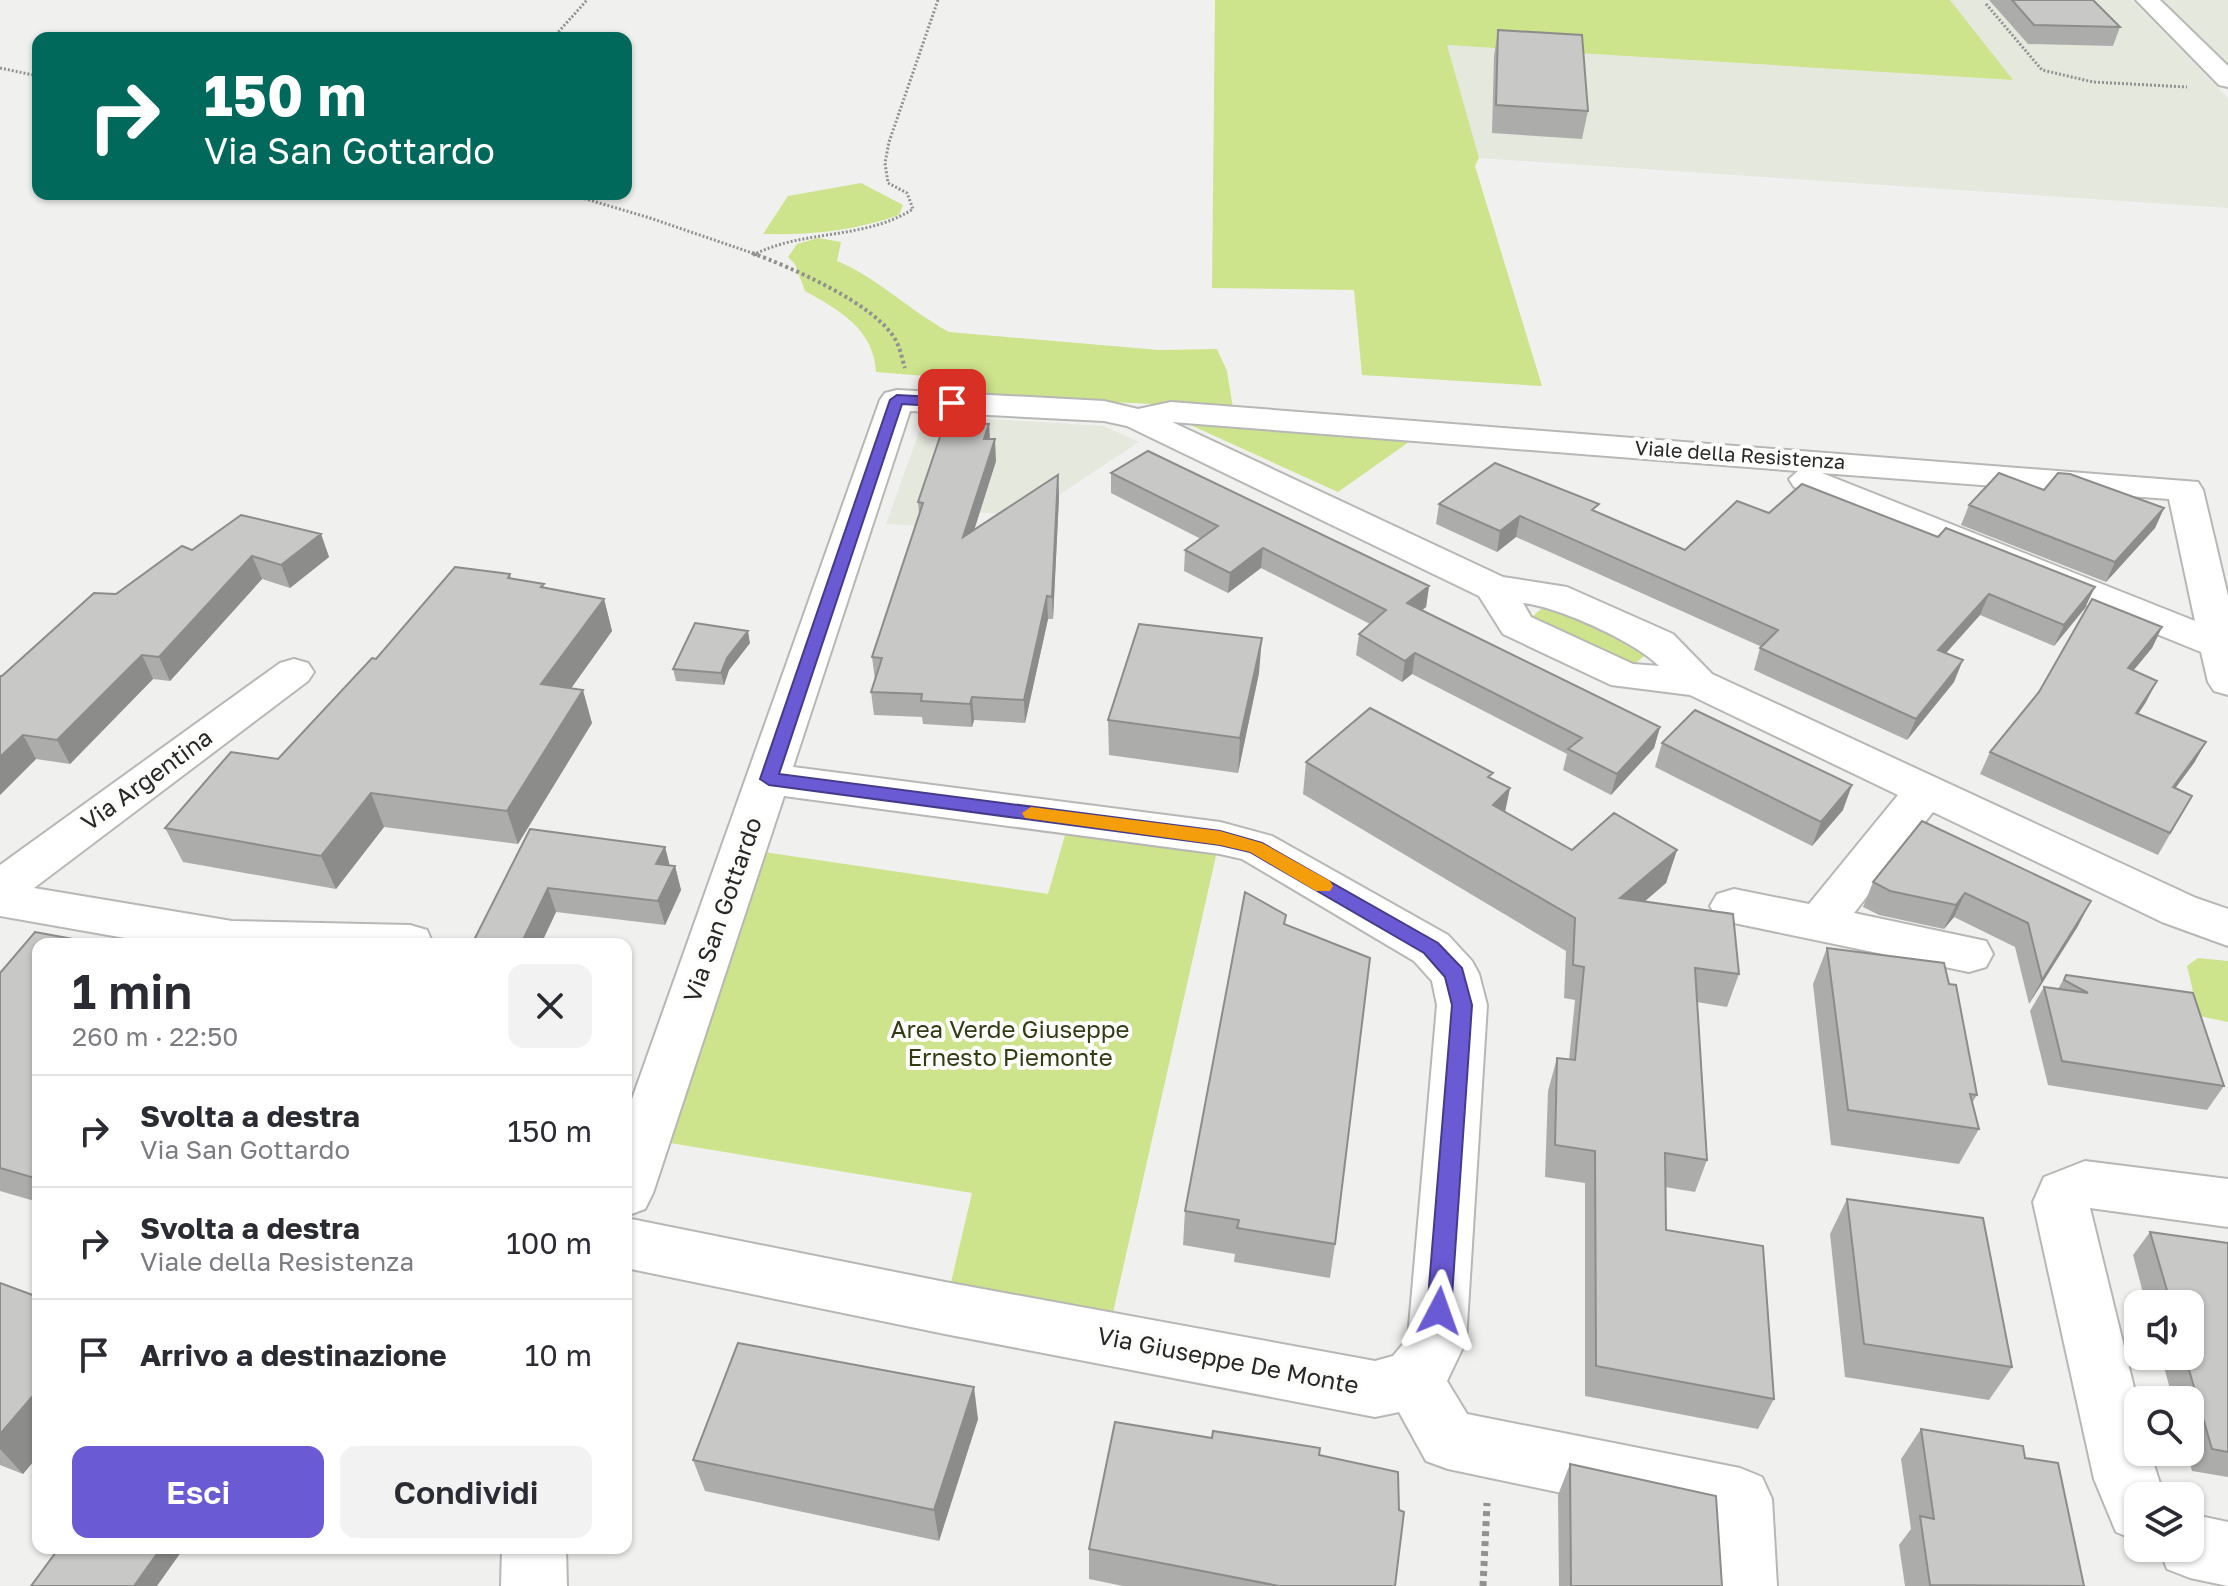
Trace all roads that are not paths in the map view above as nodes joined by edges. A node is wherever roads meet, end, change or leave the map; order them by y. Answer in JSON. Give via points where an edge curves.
{"nodes":[{"id":1,"x":2147,"y":0,"type":"edge"},
{"id":2,"x":2228,"y":80,"type":"edge"},
{"id":3,"x":901,"y":387,"type":"joint"},
{"id":4,"x":1138,"y":419,"type":"junction"},
{"id":5,"x":1807,"y":479,"type":"dead end"},
{"id":6,"x":2224,"y":664,"type":"edge"},
{"id":7,"x":294,"y":672,"type":"dead end"},
{"id":8,"x":769,"y":779,"type":"junction"},
{"id":9,"x":1926,"y":791,"type":"junction"},
{"id":10,"x":0,"y":889,"type":"edge"},
{"id":11,"x":0,"y":899,"type":"edge"},
{"id":12,"x":1734,"y":906,"type":"dead end"},
{"id":13,"x":1820,"y":923,"type":"junction"},
{"id":14,"x":2228,"y":928,"type":"edge"},
{"id":15,"x":226,"y":938,"type":"edge"},
{"id":16,"x":1969,"y":954,"type":"dead end"},
{"id":17,"x":632,"y":1176,"type":"edge"},
{"id":18,"x":2228,"y":1203,"type":"edge"},
{"id":19,"x":632,"y":1244,"type":"edge"},
{"id":20,"x":1412,"y":1378,"type":"junction"},
{"id":21,"x":2126,"y":1482,"type":"edge"},
{"id":22,"x":2204,"y":1549,"type":"edge"},
{"id":23,"x":534,"y":1554,"type":"edge"},
{"id":24,"x":2228,"y":1554,"type":"edge"},
{"id":25,"x":534,"y":1586,"type":"edge"},
{"id":26,"x":1744,"y":1586,"type":"edge"}],
"edges":[{"from":1,"to":2,"type":"street"},
{"from":3,"to":4,"type":"street","name":"Viale della Resistenza"},
{"from":3,"to":8,"type":"street","name":"Via San Gottardo"},
{"from":4,"to":6,"type":"street","name":"Viale della Resistenza","via":[[1171,412],[2185,490]]},
{"from":4,"to":9,"type":"street","name":"Viale della Resistenza","via":[[1494,588],[1517,625],[1625,676],[1698,683]]},
{"from":5,"to":6,"type":"street","name":"Viale della Resistenza"},
{"from":7,"to":10,"type":"street","name":"Via Argentina"},
{"from":8,"to":17,"type":"street","name":"Via San Gottardo"},
{"from":8,"to":20,"type":"street","via":[[1256,847],[1431,948],[1455,974],[1462,1005],[1437,1341],[1427,1364]]},
{"from":9,"to":13,"type":"street"},
{"from":9,"to":14,"type":"street","name":"Viale della Resistenza"},
{"from":11,"to":15,"type":"street"},
{"from":12,"to":13,"type":"street"},
{"from":13,"to":16,"type":"street"},
{"from":18,"to":21,"type":"street","via":[[2085,1184],[2063,1194]]},
{"from":19,"to":20,"type":"street","name":"Via Giuseppe De Monte","via":[[1375,1389],[1403,1385]]},
{"from":20,"to":26,"type":"street","via":[[1448,1440],[1740,1499]]},
{"from":22,"to":24,"type":"street"},
{"from":23,"to":25,"type":"street"}]}
